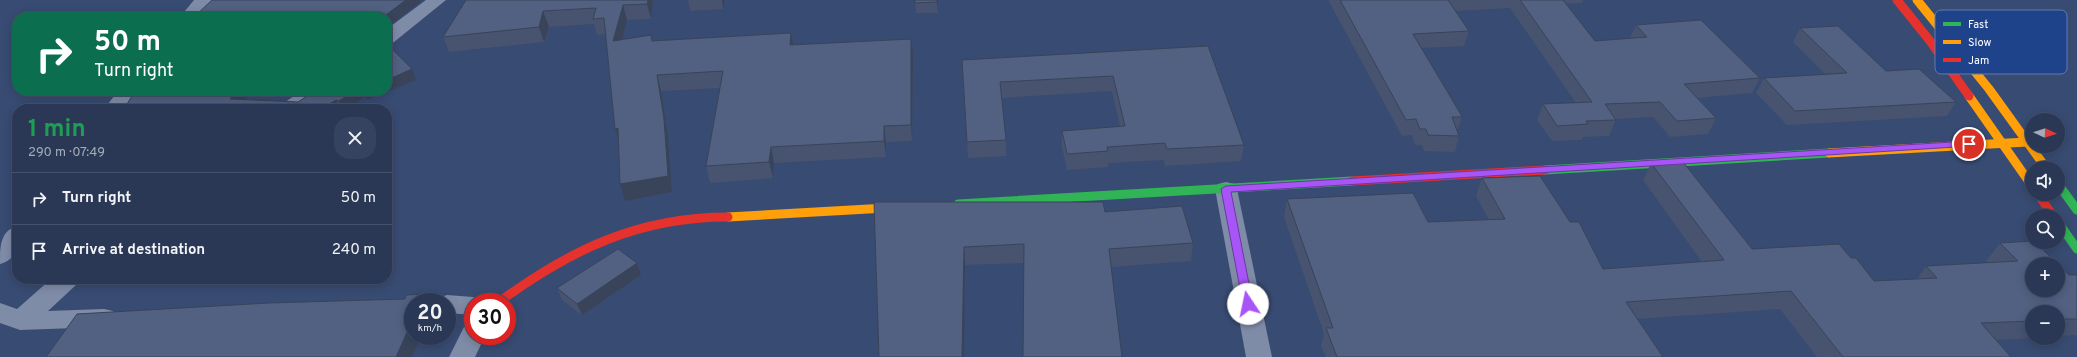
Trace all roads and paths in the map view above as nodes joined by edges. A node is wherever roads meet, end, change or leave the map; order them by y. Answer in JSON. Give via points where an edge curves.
{"nodes":[{"id":1,"x":204,"y":0,"type":"edge"},
{"id":2,"x":437,"y":0,"type":"edge"},
{"id":3,"x":1897,"y":0,"type":"edge"},
{"id":4,"x":1917,"y":0,"type":"edge"},
{"id":5,"x":194,"y":12,"type":"edge"},
{"id":6,"x":1935,"y":22,"type":"edge"},
{"id":7,"x":392,"y":34,"type":"edge"},
{"id":8,"x":1935,"y":49,"type":"edge"},
{"id":9,"x":1953,"y":74,"type":"edge"},
{"id":10,"x":1977,"y":74,"type":"edge"},
{"id":11,"x":124,"y":96,"type":"edge"},
{"id":12,"x":307,"y":96,"type":"edge"},
{"id":13,"x":118,"y":104,"type":"edge"},
{"id":14,"x":295,"y":104,"type":"edge"},
{"id":15,"x":2025,"y":139,"type":"edge"},
{"id":16,"x":2001,"y":142,"type":"junction"},
{"id":17,"x":2025,"y":142,"type":"edge"},
{"id":18,"x":2025,"y":176,"type":"edge"},
{"id":19,"x":1226,"y":189,"type":"junction"},
{"id":20,"x":2065,"y":194,"type":"edge"},
{"id":21,"x":950,"y":204,"type":"edge"},
{"id":22,"x":910,"y":206,"type":"edge"},
{"id":23,"x":2077,"y":210,"type":"edge"},
{"id":24,"x":2065,"y":232,"type":"edge"},
{"id":25,"x":12,"y":240,"type":"edge"},
{"id":26,"x":2077,"y":249,"type":"edge"},
{"id":27,"x":0,"y":256,"type":"edge"},
{"id":28,"x":59,"y":284,"type":"edge"},
{"id":29,"x":511,"y":293,"type":"edge"},
{"id":30,"x":10,"y":316,"type":"edge"},
{"id":31,"x":124,"y":317,"type":"edge"},
{"id":32,"x":468,"y":345,"type":"edge"},
{"id":33,"x":462,"y":357,"type":"edge"},
{"id":34,"x":1259,"y":357,"type":"edge"}],
"edges":[{"from":1,"to":5,"type":"street"},
{"from":2,"to":7,"type":"street"},
{"from":3,"to":8,"type":"street"},
{"from":4,"to":6,"type":"street"},
{"from":9,"to":16,"type":"street"},
{"from":10,"to":15,"type":"street"},
{"from":11,"to":13,"type":"street"},
{"from":12,"to":14,"type":"street"},
{"from":16,"to":17,"type":"street"},
{"from":16,"to":18,"type":"street"},
{"from":16,"to":19,"type":"street"},
{"from":19,"to":21,"type":"street"},
{"from":19,"to":34,"type":"street"},
{"from":20,"to":23,"type":"street"},
{"from":22,"to":29,"type":"street","via":[[682,219],[651,224],[577,251]]},
{"from":24,"to":26,"type":"street"},
{"from":25,"to":27,"type":"street"},
{"from":28,"to":30,"type":"street"},
{"from":30,"to":31,"type":"street"},
{"from":32,"to":33,"type":"street"}]}
